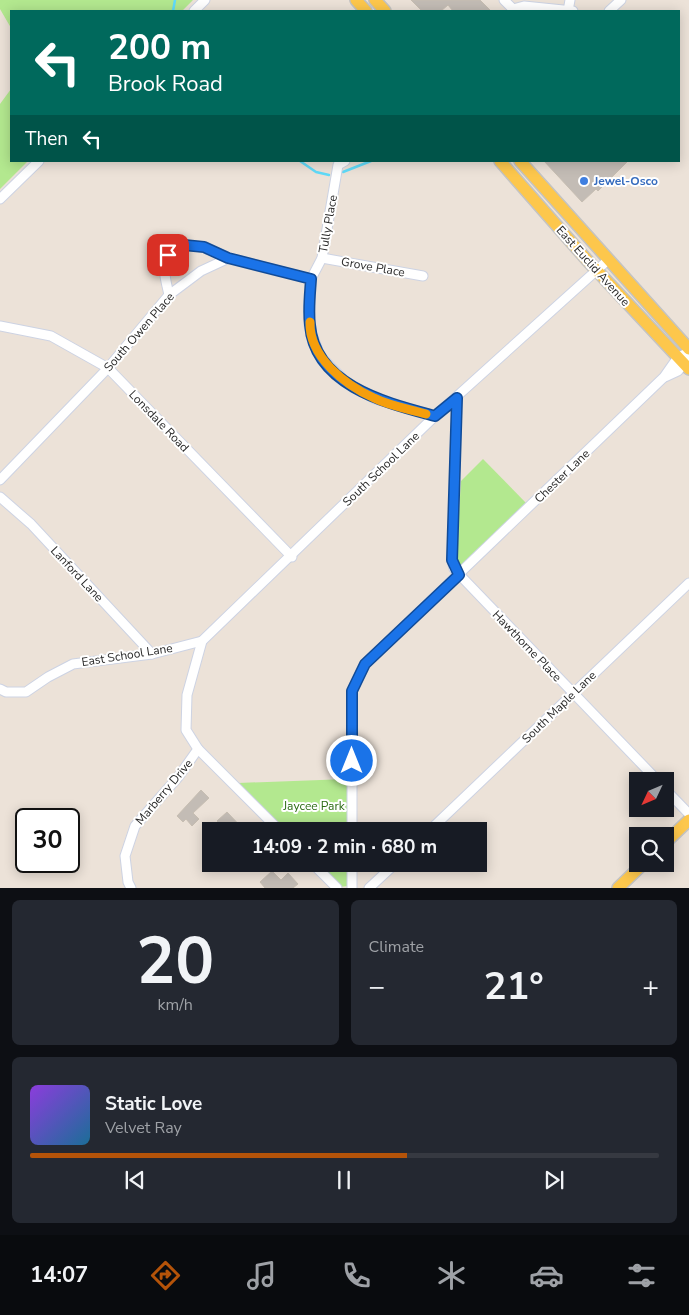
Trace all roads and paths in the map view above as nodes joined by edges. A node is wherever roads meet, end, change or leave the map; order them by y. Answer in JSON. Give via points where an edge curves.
{"nodes":[{"id":1,"x":205,"y":0,"type":"edge"},
{"id":2,"x":356,"y":0,"type":"edge"},
{"id":3,"x":375,"y":0,"type":"edge"},
{"id":4,"x":504,"y":0,"type":"edge"},
{"id":5,"x":621,"y":0,"type":"edge"},
{"id":6,"x":554,"y":4,"type":"edge"},
{"id":7,"x":195,"y":10,"type":"edge"},
{"id":8,"x":365,"y":10,"type":"edge"},
{"id":9,"x":384,"y":10,"type":"edge"},
{"id":10,"x":568,"y":10,"type":"edge"},
{"id":11,"x":609,"y":10,"type":"edge"},
{"id":12,"x":38,"y":162,"type":"edge"},
{"id":13,"x":501,"y":162,"type":"edge"},
{"id":14,"x":521,"y":162,"type":"edge"},
{"id":15,"x":341,"y":163,"type":"edge"},
{"id":16,"x":0,"y":199,"type":"edge"},
{"id":17,"x":228,"y":258,"type":"junction"},
{"id":18,"x":322,"y":258,"type":"junction"},
{"id":19,"x":608,"y":260,"type":"junction"},
{"id":20,"x":596,"y":270,"type":"junction"},
{"id":21,"x":423,"y":276,"type":"dead end"},
{"id":22,"x":311,"y":279,"type":"junction"},
{"id":23,"x":169,"y":294,"type":"junction"},
{"id":24,"x":0,"y":326,"type":"edge"},
{"id":25,"x":687,"y":358,"type":"edge"},
{"id":26,"x":108,"y":368,"type":"junction"},
{"id":27,"x":457,"y":398,"type":"junction"},
{"id":28,"x":435,"y":416,"type":"junction"},
{"id":29,"x":0,"y":480,"type":"edge"},
{"id":30,"x":0,"y":497,"type":"edge"},
{"id":31,"x":292,"y":557,"type":"junction"},
{"id":32,"x":459,"y":575,"type":"junction"},
{"id":33,"x":689,"y":583,"type":"edge"},
{"id":34,"x":202,"y":642,"type":"junction"},
{"id":35,"x":152,"y":654,"type":"junction"},
{"id":36,"x":0,"y":689,"type":"edge"},
{"id":37,"x":574,"y":694,"type":"junction"},
{"id":38,"x":198,"y":749,"type":"junction"},
{"id":39,"x":649,"y":772,"type":"edge"},
{"id":40,"x":674,"y":798,"type":"edge"},
{"id":41,"x":689,"y":814,"type":"edge"},
{"id":42,"x":689,"y":820,"type":"edge"},
{"id":43,"x":271,"y":822,"type":"edge"},
{"id":44,"x":352,"y":822,"type":"edge"},
{"id":45,"x":439,"y":822,"type":"edge"},
{"id":46,"x":674,"y":834,"type":"edge"},
{"id":47,"x":321,"y":872,"type":"edge"},
{"id":48,"x":352,"y":872,"type":"edge"},
{"id":49,"x":387,"y":872,"type":"edge"},
{"id":50,"x":635,"y":872,"type":"edge"},
{"id":51,"x":376,"y":885,"type":"edge"},
{"id":52,"x":130,"y":888,"type":"edge"},
{"id":53,"x":337,"y":888,"type":"edge"},
{"id":54,"x":352,"y":888,"type":"edge"},
{"id":55,"x":618,"y":888,"type":"edge"}],
"edges":[{"from":1,"to":7,"type":"street"},
{"from":2,"to":8,"type":"main road"},
{"from":3,"to":9,"type":"main road"},
{"from":4,"to":6,"type":"street","via":[[513,9]]},
{"from":5,"to":11,"type":"street"},
{"from":6,"to":10,"type":"street"},
{"from":12,"to":16,"type":"street"},
{"from":13,"to":20,"type":"main road","name":"East Euclid Avenue"},
{"from":14,"to":19,"type":"main road","name":"East Euclid Avenue"},
{"from":15,"to":18,"type":"street","name":"Tully Place"},
{"from":17,"to":22,"type":"street"},
{"from":17,"to":23,"type":"street","name":"South Owen Place","via":[[201,271]]},
{"from":17,"to":23,"type":"street","via":[[204,247],[184,245],[168,255],[164,271]]},
{"from":18,"to":21,"type":"street","name":"Grove Place"},
{"from":18,"to":22,"type":"street","name":"Tully Place"},
{"from":19,"to":20,"type":"street","name":"South School Lane"},
{"from":19,"to":25,"type":"main road","name":"East Euclid Avenue"},
{"from":20,"to":25,"type":"main road","name":"East Euclid Avenue"},
{"from":20,"to":27,"type":"street","name":"South School Lane"},
{"from":22,"to":28,"type":"street","name":"Tully Place","via":[[310,326],[320,356],[346,382],[374,399]]},
{"from":23,"to":26,"type":"street","name":"South Owen Place"},
{"from":24,"to":26,"type":"street","name":"Lonsdale Road","via":[[51,336]]},
{"from":25,"to":32,"type":"street","name":"Chester Lane"},
{"from":26,"to":29,"type":"street","name":"South Owen Place"},
{"from":26,"to":31,"type":"street","name":"Lonsdale Road"},
{"from":27,"to":28,"type":"street","name":"South School Lane"},
{"from":27,"to":32,"type":"street","via":[[452,560]]},
{"from":28,"to":31,"type":"street","name":"South School Lane"},
{"from":30,"to":35,"type":"street","name":"Lanford Lane","via":[[31,524]]},
{"from":31,"to":34,"type":"street","name":"South School Lane"},
{"from":32,"to":37,"type":"street","name":"Hawthorne Place"},
{"from":32,"to":44,"type":"street","name":"Chester Lane","via":[[365,664],[352,691]]},
{"from":33,"to":37,"type":"street","name":"South Maple Lane"},
{"from":34,"to":35,"type":"street","name":"East School Lane"},
{"from":34,"to":38,"type":"street","name":"Marberry Drive","via":[[187,695],[186,730]]},
{"from":35,"to":36,"type":"street","name":"East School Lane","via":[[74,664],[48,676],[26,692]]},
{"from":37,"to":39,"type":"street","name":"Hawthorne Place"},
{"from":37,"to":45,"type":"street","name":"South Maple Lane"},
{"from":38,"to":43,"type":"street"},
{"from":38,"to":52,"type":"street","name":"Marberry Drive","via":[[179,776],[134,826],[125,856]]},
{"from":40,"to":41,"type":"street"},
{"from":42,"to":46,"type":"main road"},
{"from":47,"to":53,"type":"street"},
{"from":48,"to":54,"type":"street"},
{"from":49,"to":51,"type":"street"},
{"from":50,"to":55,"type":"main road"}]}
